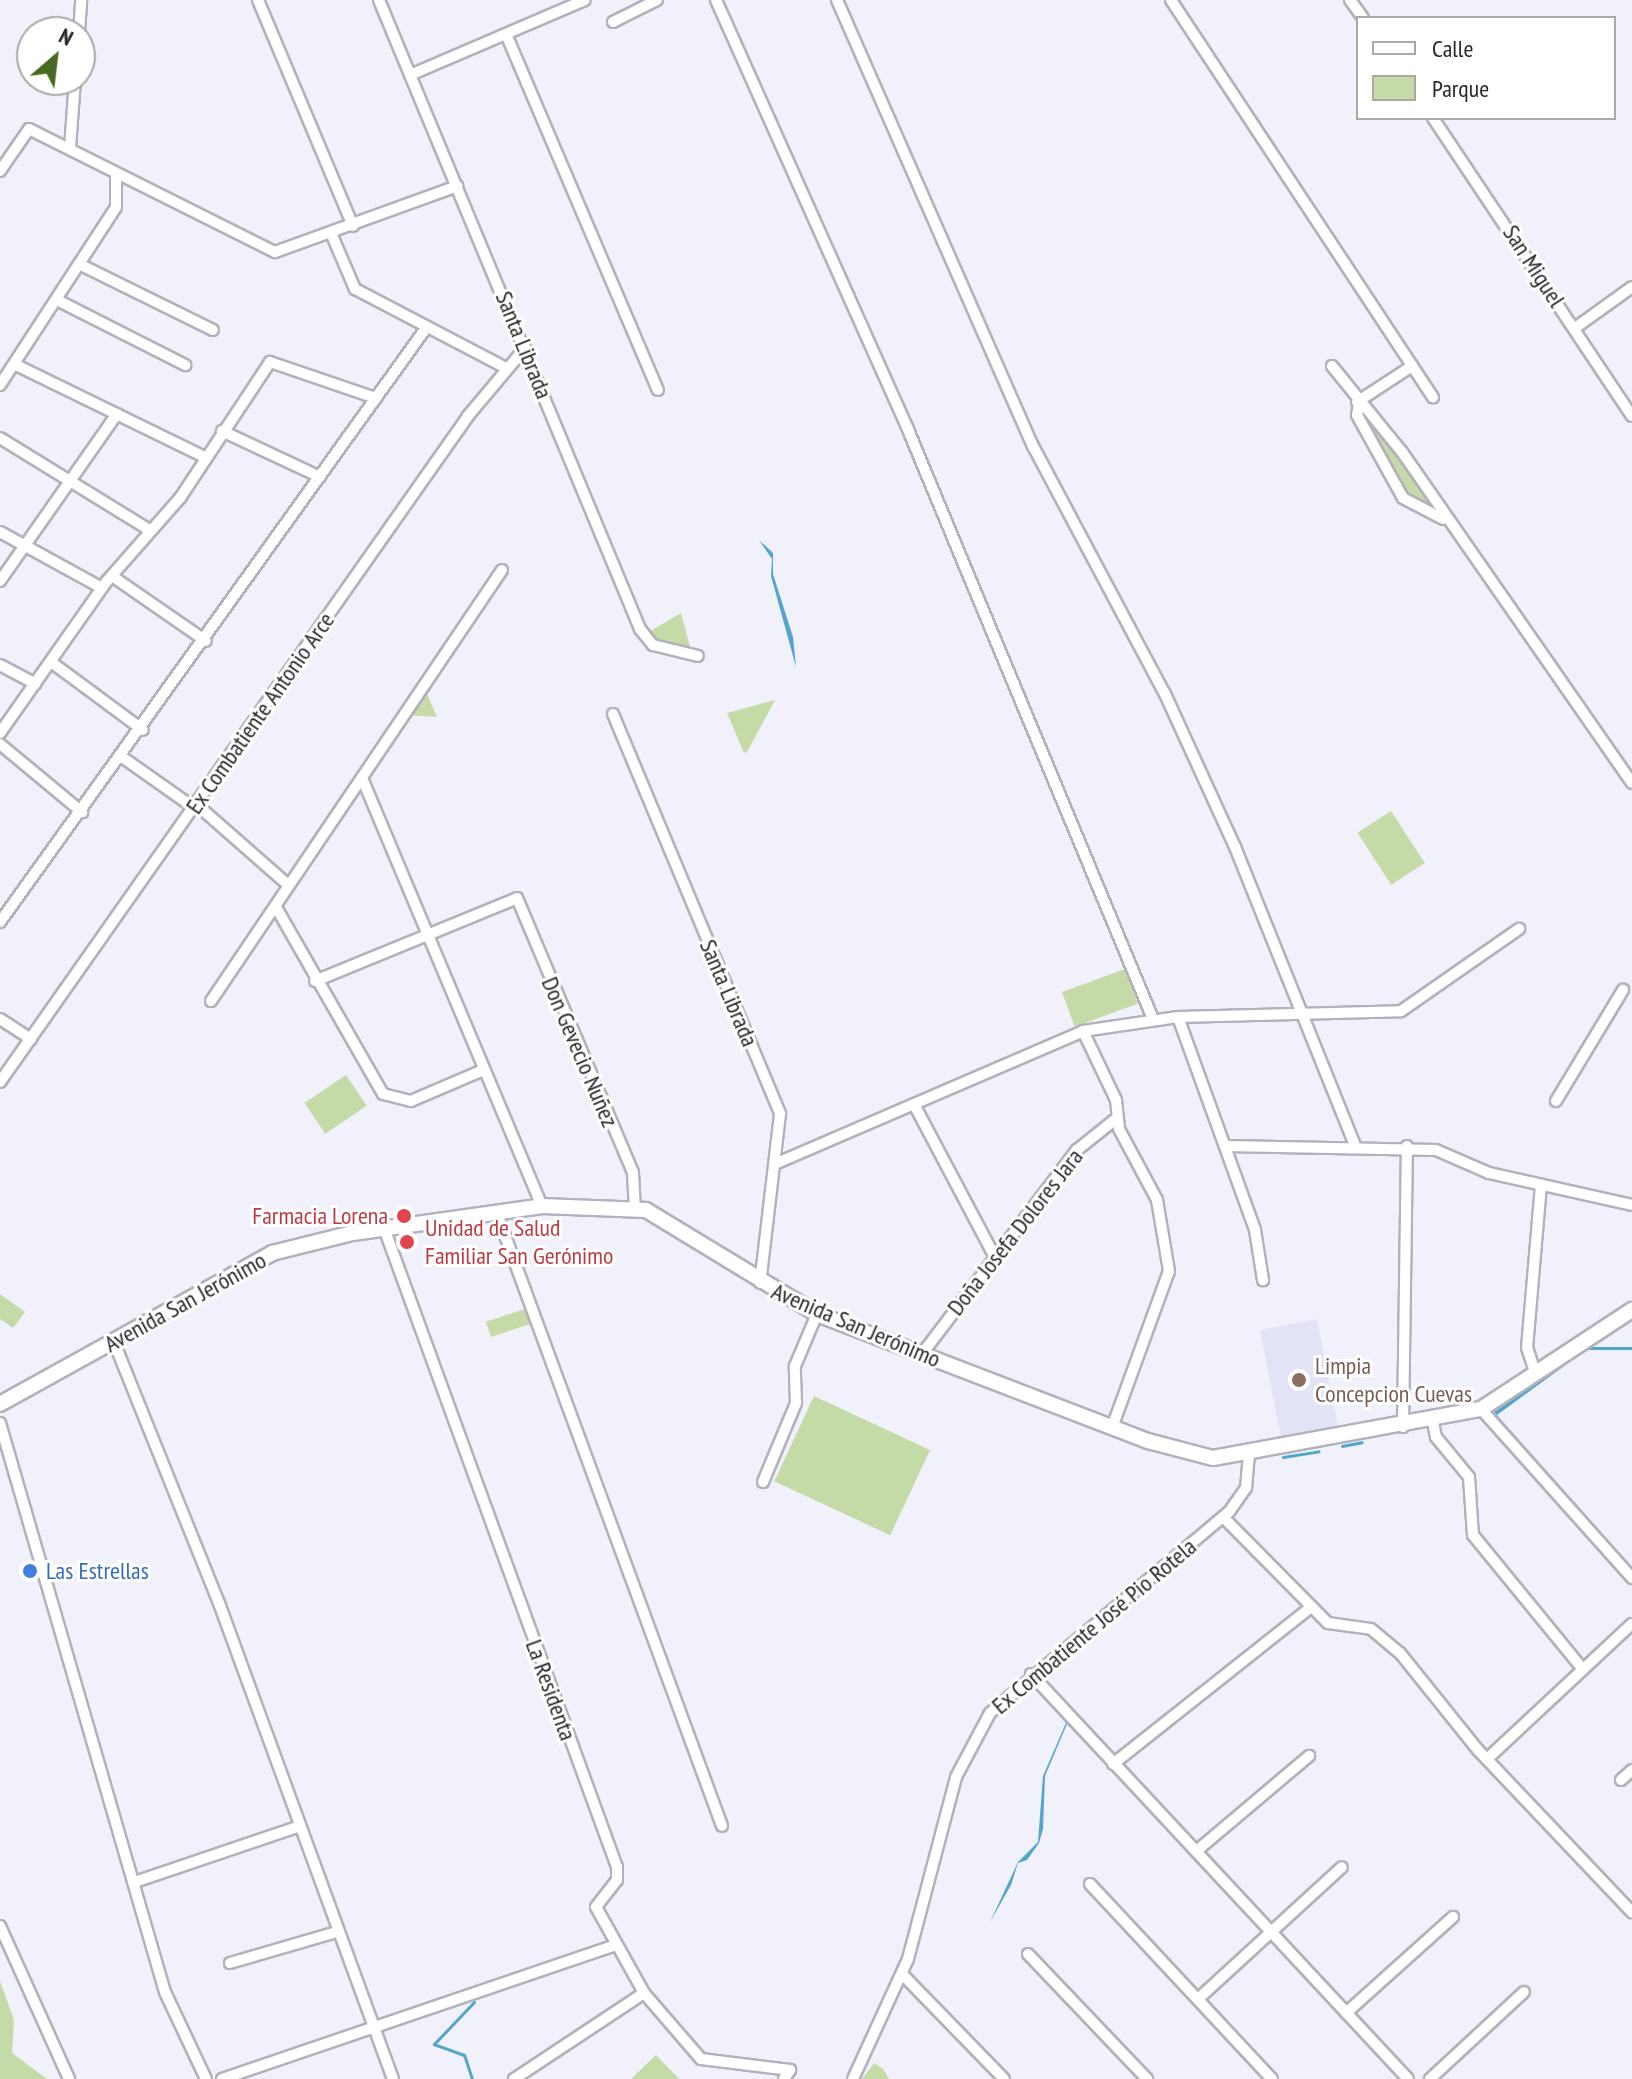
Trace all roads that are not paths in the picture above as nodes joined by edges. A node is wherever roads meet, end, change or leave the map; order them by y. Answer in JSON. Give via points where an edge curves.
{"nodes":[{"id":1,"x":258,"y":0,"type":"edge"},
{"id":2,"x":379,"y":0,"type":"edge"},
{"id":3,"x":585,"y":0,"type":"edge"},
{"id":4,"x":657,"y":0,"type":"edge"},
{"id":5,"x":716,"y":0,"type":"edge"},
{"id":6,"x":837,"y":0,"type":"edge"},
{"id":7,"x":1171,"y":0,"type":"edge"},
{"id":8,"x":613,"y":22,"type":"dead end"},
{"id":9,"x":506,"y":34,"type":"junction"},
{"id":10,"x":410,"y":75,"type":"junction"},
{"id":11,"x":74,"y":96,"type":"edge"},
{"id":12,"x":1434,"y":120,"type":"edge"},
{"id":13,"x":70,"y":148,"type":"junction"},
{"id":14,"x":0,"y":171,"type":"edge"},
{"id":15,"x":116,"y":175,"type":"junction"},
{"id":16,"x":457,"y":186,"type":"junction"},
{"id":17,"x":353,"y":226,"type":"junction"},
{"id":18,"x":331,"y":233,"type":"junction"},
{"id":19,"x":81,"y":265,"type":"junction"},
{"id":20,"x":1632,"y":287,"type":"edge"},
{"id":21,"x":57,"y":300,"type":"junction"},
{"id":22,"x":426,"y":328,"type":"junction"},
{"id":23,"x":1575,"y":328,"type":"junction"},
{"id":24,"x":213,"y":330,"type":"dead end"},
{"id":25,"x":525,"y":348,"type":"junction"},
{"id":26,"x":14,"y":364,"type":"junction"},
{"id":27,"x":185,"y":365,"type":"dead end"},
{"id":28,"x":1332,"y":366,"type":"dead end"},
{"id":29,"x":1412,"y":366,"type":"junction"},
{"id":30,"x":506,"y":368,"type":"junction"},
{"id":31,"x":0,"y":385,"type":"edge"},
{"id":32,"x":658,"y":390,"type":"dead end"},
{"id":33,"x":1433,"y":397,"type":"dead end"},
{"id":34,"x":376,"y":398,"type":"junction"},
{"id":35,"x":1358,"y":403,"type":"junction"},
{"id":36,"x":117,"y":414,"type":"junction"},
{"id":37,"x":1632,"y":416,"type":"edge"},
{"id":38,"x":222,"y":431,"type":"junction"},
{"id":39,"x":0,"y":438,"type":"edge"},
{"id":40,"x":205,"y":457,"type":"junction"},
{"id":41,"x":320,"y":477,"type":"junction"},
{"id":42,"x":68,"y":483,"type":"junction"},
{"id":43,"x":1443,"y":519,"type":"junction"},
{"id":44,"x":151,"y":531,"type":"junction"},
{"id":45,"x":0,"y":532,"type":"edge"},
{"id":46,"x":23,"y":548,"type":"junction"},
{"id":47,"x":502,"y":570,"type":"dead end"},
{"id":48,"x":112,"y":576,"type":"junction"},
{"id":49,"x":0,"y":581,"type":"edge"},
{"id":50,"x":102,"y":588,"type":"junction"},
{"id":51,"x":206,"y":641,"type":"junction"},
{"id":52,"x":698,"y":656,"type":"dead end"},
{"id":53,"x":51,"y":662,"type":"junction"},
{"id":54,"x":0,"y":665,"type":"edge"},
{"id":55,"x":35,"y":684,"type":"junction"},
{"id":56,"x":613,"y":714,"type":"dead end"},
{"id":57,"x":143,"y":730,"type":"junction"},
{"id":58,"x":0,"y":733,"type":"edge"},
{"id":59,"x":0,"y":744,"type":"edge"},
{"id":60,"x":122,"y":757,"type":"junction"},
{"id":61,"x":362,"y":778,"type":"junction"},
{"id":62,"x":1632,"y":783,"type":"edge"},
{"id":63,"x":194,"y":805,"type":"junction"},
{"id":64,"x":82,"y":812,"type":"junction"},
{"id":65,"x":286,"y":883,"type":"junction"},
{"id":66,"x":277,"y":909,"type":"junction"},
{"id":67,"x":0,"y":922,"type":"edge"},
{"id":68,"x":1519,"y":929,"type":"dead end"},
{"id":69,"x":429,"y":938,"type":"junction"},
{"id":70,"x":315,"y":981,"type":"junction"},
{"id":71,"x":1623,"y":990,"type":"dead end"},
{"id":72,"x":211,"y":1001,"type":"dead end"},
{"id":73,"x":1178,"y":1017,"type":"junction"},
{"id":74,"x":1303,"y":1017,"type":"junction"},
{"id":75,"x":0,"y":1019,"type":"edge"},
{"id":76,"x":1153,"y":1019,"type":"junction"},
{"id":77,"x":1083,"y":1031,"type":"junction"},
{"id":78,"x":31,"y":1039,"type":"junction"},
{"id":79,"x":481,"y":1071,"type":"junction"},
{"id":80,"x":0,"y":1082,"type":"edge"},
{"id":81,"x":1556,"y":1101,"type":"dead end"},
{"id":82,"x":916,"y":1108,"type":"junction"},
{"id":83,"x":1117,"y":1118,"type":"junction"},
{"id":84,"x":1355,"y":1145,"type":"junction"},
{"id":85,"x":1225,"y":1146,"type":"junction"},
{"id":86,"x":1407,"y":1146,"type":"junction"},
{"id":87,"x":777,"y":1163,"type":"junction"},
{"id":88,"x":1541,"y":1185,"type":"junction"},
{"id":89,"x":1632,"y":1205,"type":"edge"},
{"id":90,"x":542,"y":1206,"type":"junction"},
{"id":91,"x":635,"y":1207,"type":"junction"},
{"id":92,"x":496,"y":1211,"type":"junction"},
{"id":93,"x":384,"y":1228,"type":"junction"},
{"id":94,"x":996,"y":1259,"type":"junction"},
{"id":95,"x":1263,"y":1280,"type":"dead end"},
{"id":96,"x":760,"y":1283,"type":"junction"},
{"id":97,"x":1632,"y":1310,"type":"edge"},
{"id":98,"x":817,"y":1314,"type":"junction"},
{"id":99,"x":114,"y":1342,"type":"junction"},
{"id":100,"x":922,"y":1354,"type":"junction"},
{"id":101,"x":1535,"y":1372,"type":"junction"},
{"id":102,"x":0,"y":1404,"type":"edge"},
{"id":103,"x":1481,"y":1409,"type":"junction"},
{"id":104,"x":1433,"y":1422,"type":"junction"},
{"id":105,"x":0,"y":1423,"type":"edge"},
{"id":106,"x":1403,"y":1427,"type":"junction"},
{"id":107,"x":1112,"y":1428,"type":"junction"},
{"id":108,"x":1249,"y":1455,"type":"junction"},
{"id":109,"x":763,"y":1482,"type":"dead end"},
{"id":110,"x":1223,"y":1517,"type":"junction"},
{"id":111,"x":1632,"y":1578,"type":"edge"},
{"id":112,"x":1310,"y":1608,"type":"junction"},
{"id":113,"x":1632,"y":1624,"type":"edge"},
{"id":114,"x":1581,"y":1667,"type":"junction"},
{"id":115,"x":1031,"y":1674,"type":"junction"},
{"id":116,"x":1309,"y":1756,"type":"dead end"},
{"id":117,"x":1487,"y":1759,"type":"junction"},
{"id":118,"x":1113,"y":1764,"type":"junction"},
{"id":119,"x":1632,"y":1770,"type":"edge"},
{"id":120,"x":1621,"y":1780,"type":"dead end"},
{"id":121,"x":300,"y":1826,"type":"junction"},
{"id":122,"x":722,"y":1826,"type":"dead end"},
{"id":123,"x":1200,"y":1848,"type":"junction"},
{"id":124,"x":1342,"y":1867,"type":"dead end"},
{"id":125,"x":135,"y":1882,"type":"junction"},
{"id":126,"x":1090,"y":1884,"type":"dead end"},
{"id":127,"x":1632,"y":1912,"type":"edge"},
{"id":128,"x":1453,"y":1917,"type":"dead end"},
{"id":129,"x":0,"y":1926,"type":"edge"},
{"id":130,"x":1273,"y":1930,"type":"junction"},
{"id":131,"x":337,"y":1932,"type":"junction"},
{"id":132,"x":616,"y":1945,"type":"junction"},
{"id":133,"x":1028,"y":1954,"type":"dead end"},
{"id":134,"x":230,"y":1963,"type":"dead end"},
{"id":135,"x":902,"y":1974,"type":"junction"},
{"id":136,"x":1524,"y":1992,"type":"dead end"},
{"id":137,"x":644,"y":1993,"type":"junction"},
{"id":138,"x":1198,"y":1999,"type":"junction"},
{"id":139,"x":1346,"y":2013,"type":"junction"},
{"id":140,"x":374,"y":2027,"type":"junction"},
{"id":141,"x":69,"y":2079,"type":"edge"},
{"id":142,"x":206,"y":2079,"type":"edge"},
{"id":143,"x":222,"y":2079,"type":"edge"},
{"id":144,"x":393,"y":2079,"type":"edge"},
{"id":145,"x":514,"y":2079,"type":"edge"},
{"id":146,"x":784,"y":2079,"type":"edge"},
{"id":147,"x":853,"y":2079,"type":"edge"},
{"id":148,"x":1004,"y":2079,"type":"edge"},
{"id":149,"x":1147,"y":2079,"type":"edge"},
{"id":150,"x":1272,"y":2079,"type":"edge"},
{"id":151,"x":1408,"y":2079,"type":"edge"},
{"id":152,"x":1430,"y":2079,"type":"edge"}],
"edges":[{"from":1,"to":17,"type":"street"},
{"from":2,"to":10,"type":"street","name":"Santa Librada"},
{"from":3,"to":9,"type":"street"},
{"from":4,"to":8,"type":"street"},
{"from":5,"to":76,"type":"street","via":[[909,432]]},
{"from":6,"to":74,"type":"street","via":[[1033,446],[1165,694]]},
{"from":7,"to":29,"type":"street"},
{"from":9,"to":10,"type":"street"},
{"from":9,"to":32,"type":"street"},
{"from":10,"to":16,"type":"street","name":"Santa Librada"},
{"from":11,"to":13,"type":"street"},
{"from":12,"to":23,"type":"street","name":"San Miguel"},
{"from":13,"to":14,"type":"street","via":[[29,129]]},
{"from":13,"to":15,"type":"street"},
{"from":15,"to":18,"type":"street","via":[[268,251]]},
{"from":15,"to":19,"type":"street","via":[[116,207]]},
{"from":16,"to":17,"type":"street"},
{"from":16,"to":25,"type":"street","name":"Santa Librada"},
{"from":17,"to":18,"type":"street"},
{"from":18,"to":22,"type":"street","via":[[355,289]]},
{"from":19,"to":21,"type":"street"},
{"from":19,"to":24,"type":"street"},
{"from":20,"to":23,"type":"street"},
{"from":21,"to":26,"type":"street"},
{"from":21,"to":27,"type":"street"},
{"from":22,"to":30,"type":"street"},
{"from":22,"to":34,"type":"street"},
{"from":23,"to":37,"type":"street","name":"San Miguel"},
{"from":25,"to":30,"type":"street","name":"Ex Combatiente Antonio Arce"},
{"from":25,"to":52,"type":"street","name":"Santa Librada","via":[[640,629],[653,645]]},
{"from":26,"to":31,"type":"street"},
{"from":26,"to":36,"type":"street"},
{"from":28,"to":35,"type":"street"},
{"from":29,"to":33,"type":"street"},
{"from":29,"to":35,"type":"street"},
{"from":30,"to":63,"type":"street","name":"Ex Combatiente Antonio Arce"},
{"from":34,"to":38,"type":"street","via":[[270,362]]},
{"from":34,"to":41,"type":"street"},
{"from":35,"to":43,"type":"street","via":[[1396,444]]},
{"from":35,"to":43,"type":"street","via":[[1357,415],[1403,498]]},
{"from":36,"to":40,"type":"street"},
{"from":36,"to":42,"type":"street"},
{"from":38,"to":40,"type":"street"},
{"from":38,"to":41,"type":"street"},
{"from":39,"to":42,"type":"street"},
{"from":40,"to":44,"type":"street"},
{"from":41,"to":51,"type":"street"},
{"from":42,"to":44,"type":"street"},
{"from":42,"to":46,"type":"street"},
{"from":43,"to":62,"type":"street"},
{"from":44,"to":48,"type":"street"},
{"from":45,"to":46,"type":"street"},
{"from":46,"to":49,"type":"street"},
{"from":46,"to":50,"type":"street"},
{"from":47,"to":61,"type":"street"},
{"from":48,"to":50,"type":"street"},
{"from":48,"to":51,"type":"street"},
{"from":50,"to":53,"type":"street"},
{"from":51,"to":57,"type":"street"},
{"from":53,"to":55,"type":"street"},
{"from":53,"to":57,"type":"street"},
{"from":54,"to":55,"type":"street"},
{"from":55,"to":58,"type":"street"},
{"from":56,"to":87,"type":"street","name":"Santa Librada","via":[[780,1114]]},
{"from":57,"to":60,"type":"street"},
{"from":59,"to":64,"type":"street"},
{"from":60,"to":63,"type":"street"},
{"from":60,"to":64,"type":"street"},
{"from":61,"to":65,"type":"street"},
{"from":61,"to":69,"type":"street"},
{"from":63,"to":65,"type":"street"},
{"from":63,"to":78,"type":"street","name":"Ex Combatiente Antonio Arce"},
{"from":64,"to":67,"type":"street"},
{"from":65,"to":66,"type":"street"},
{"from":66,"to":70,"type":"street"},
{"from":66,"to":72,"type":"street"},
{"from":68,"to":74,"type":"street","via":[[1401,1011]]},
{"from":69,"to":70,"type":"street"},
{"from":69,"to":79,"type":"street"},
{"from":69,"to":91,"type":"street","name":"Don Gevecio Nuñez","via":[[517,898],[633,1173]]},
{"from":70,"to":79,"type":"street","via":[[375,1087],[393,1100],[411,1101]]},
{"from":71,"to":81,"type":"street"},
{"from":73,"to":74,"type":"street"},
{"from":73,"to":76,"type":"street"},
{"from":73,"to":85,"type":"street"},
{"from":74,"to":84,"type":"street"},
{"from":75,"to":78,"type":"street"},
{"from":76,"to":77,"type":"street"},
{"from":77,"to":82,"type":"street"},
{"from":77,"to":83,"type":"street","via":[[1116,1100]]},
{"from":78,"to":80,"type":"street","name":"Ex Combatiente Antonio Arce"},
{"from":79,"to":90,"type":"street"},
{"from":82,"to":87,"type":"street"},
{"from":82,"to":94,"type":"street"},
{"from":83,"to":94,"type":"street","name":"Doña Josefa Dolores Jara","via":[[1077,1150]]},
{"from":83,"to":107,"type":"street","via":[[1157,1200],[1166,1284]]},
{"from":84,"to":85,"type":"street"},
{"from":84,"to":86,"type":"street"},
{"from":85,"to":95,"type":"street","via":[[1255,1230]]},
{"from":86,"to":88,"type":"street"},
{"from":86,"to":106,"type":"street"},
{"from":87,"to":96,"type":"street","name":"Santa Librada"},
{"from":88,"to":89,"type":"street"},
{"from":88,"to":101,"type":"street","via":[[1527,1348]]},
{"from":90,"to":91,"type":"street","name":"Avenida San Jerónimo"},
{"from":90,"to":92,"type":"street","name":"Avenida San Jerónimo"},
{"from":91,"to":96,"type":"street","name":"Avenida San Jerónimo"},
{"from":92,"to":93,"type":"street","name":"Avenida San Jerónimo"},
{"from":92,"to":122,"type":"street"},
{"from":93,"to":99,"type":"street","name":"Avenida San Jerónimo","via":[[272,1253]]},
{"from":93,"to":132,"type":"street","name":"La Residenta","via":[[617,1867],[617,1880],[596,1907]]},
{"from":94,"to":100,"type":"street","name":"Doña Josefa Dolores Jara"},
{"from":96,"to":98,"type":"street","name":"Avenida San Jerónimo"},
{"from":97,"to":101,"type":"street","name":"Avenida San Jerónimo"},
{"from":98,"to":100,"type":"street","name":"Avenida San Jerónimo"},
{"from":98,"to":109,"type":"street","via":[[795,1366],[796,1403]]},
{"from":99,"to":102,"type":"street","name":"Avenida San Jerónimo"},
{"from":99,"to":121,"type":"street"},
{"from":100,"to":107,"type":"street","name":"Avenida San Jerónimo"},
{"from":101,"to":103,"type":"street","name":"Avenida San Jerónimo"},
{"from":103,"to":104,"type":"street","name":"Avenida San Jerónimo"},
{"from":103,"to":111,"type":"street"},
{"from":104,"to":106,"type":"street","name":"Avenida San Jerónimo"},
{"from":104,"to":114,"type":"street","via":[[1436,1437],[1469,1477],[1473,1535]]},
{"from":105,"to":125,"type":"street"},
{"from":106,"to":108,"type":"street","name":"Avenida San Jerónimo"},
{"from":107,"to":108,"type":"street","name":"Avenida San Jerónimo","via":[[1195,1455]]},
{"from":108,"to":110,"type":"street","name":"Ex Combatiente José Pio Rotela","via":[[1246,1488]]},
{"from":110,"to":112,"type":"street"},
{"from":110,"to":115,"type":"street","name":"Ex Combatiente José Pio Rotela"},
{"from":112,"to":117,"type":"street","via":[[1336,1627],[1384,1637]]},
{"from":112,"to":118,"type":"street"},
{"from":113,"to":114,"type":"street"},
{"from":114,"to":117,"type":"street"},
{"from":115,"to":118,"type":"street"},
{"from":115,"to":135,"type":"street","name":"Ex Combatiente José Pio Rotela","via":[[990,1713],[962,1763]]},
{"from":116,"to":123,"type":"street"},
{"from":117,"to":127,"type":"street"},
{"from":118,"to":123,"type":"street"},
{"from":119,"to":120,"type":"street"},
{"from":121,"to":125,"type":"street"},
{"from":121,"to":131,"type":"street"},
{"from":123,"to":130,"type":"street"},
{"from":124,"to":130,"type":"street"},
{"from":125,"to":142,"type":"street","via":[[165,1992]]},
{"from":126,"to":138,"type":"street"},
{"from":128,"to":139,"type":"street"},
{"from":129,"to":141,"type":"street"},
{"from":130,"to":138,"type":"street"},
{"from":130,"to":139,"type":"street"},
{"from":131,"to":134,"type":"street"},
{"from":131,"to":140,"type":"street"},
{"from":132,"to":137,"type":"street","name":"La Residenta"},
{"from":132,"to":140,"type":"street"},
{"from":133,"to":149,"type":"street"},
{"from":135,"to":147,"type":"street","name":"Ex Combatiente José Pio Rotela"},
{"from":135,"to":148,"type":"street"},
{"from":136,"to":152,"type":"street"},
{"from":137,"to":145,"type":"street"},
{"from":137,"to":146,"type":"street","name":"La Residenta","via":[[701,2059],[790,2070]]},
{"from":138,"to":150,"type":"street"},
{"from":139,"to":151,"type":"street"},
{"from":140,"to":143,"type":"street"},
{"from":140,"to":144,"type":"street"}]}
